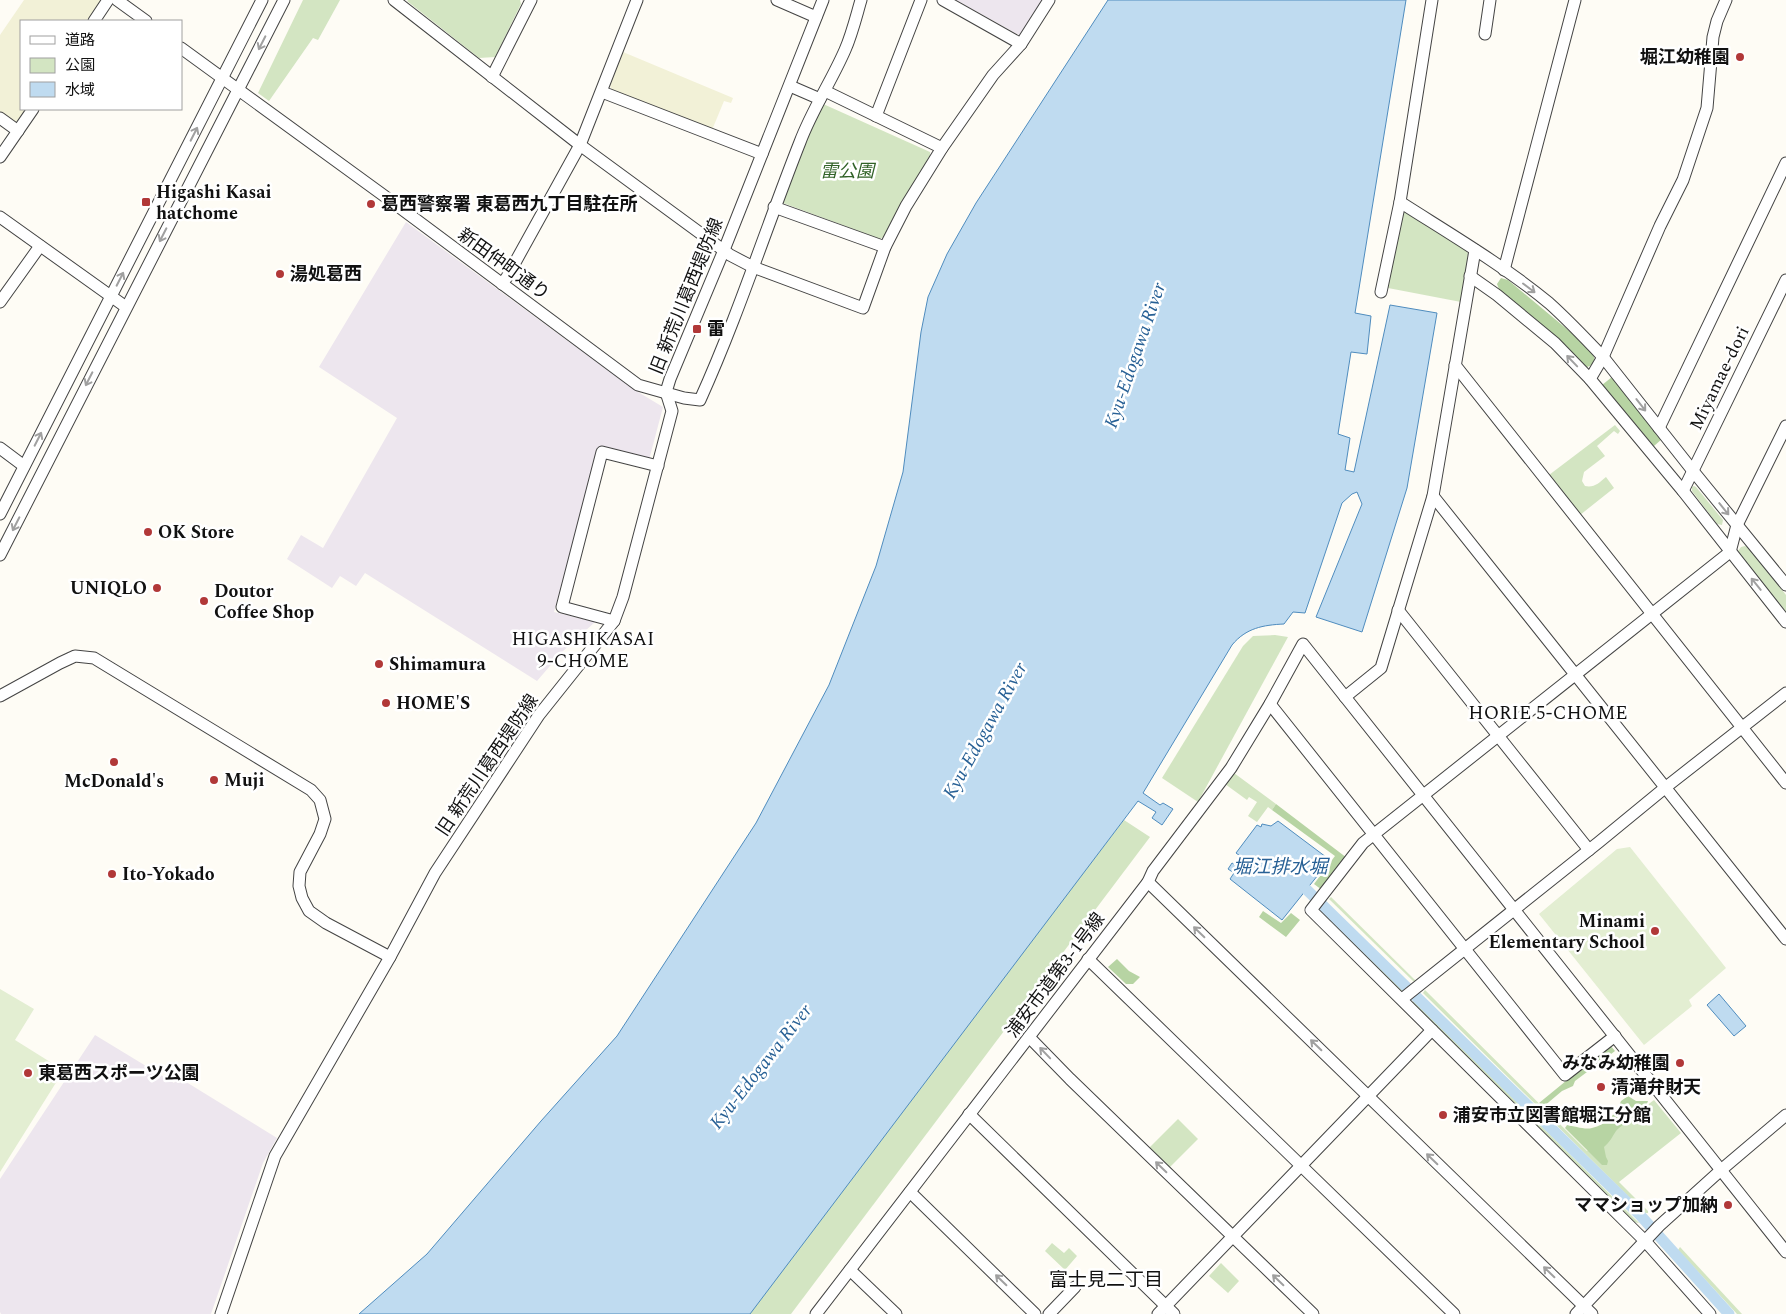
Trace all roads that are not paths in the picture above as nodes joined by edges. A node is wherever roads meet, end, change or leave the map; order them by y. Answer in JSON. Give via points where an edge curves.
{"nodes":[{"id":1,"x":108,"y":0,"type":"edge"},
{"id":2,"x":117,"y":0,"type":"edge"},
{"id":3,"x":262,"y":0,"type":"edge"},
{"id":4,"x":284,"y":0,"type":"edge"},
{"id":5,"x":531,"y":0,"type":"edge"},
{"id":6,"x":637,"y":0,"type":"edge"},
{"id":7,"x":777,"y":0,"type":"edge"},
{"id":8,"x":823,"y":0,"type":"edge"},
{"id":9,"x":861,"y":0,"type":"edge"},
{"id":10,"x":921,"y":0,"type":"edge"},
{"id":11,"x":943,"y":0,"type":"edge"},
{"id":12,"x":1049,"y":0,"type":"edge"},
{"id":13,"x":1432,"y":0,"type":"edge"},
{"id":14,"x":1490,"y":0,"type":"edge"},
{"id":15,"x":1575,"y":0,"type":"edge"},
{"id":16,"x":1726,"y":0,"type":"edge"},
{"id":17,"x":399,"y":2,"type":"edge"},
{"id":18,"x":816,"y":17,"type":"junction"},
{"id":19,"x":95,"y":20,"type":"edge"},
{"id":20,"x":145,"y":20,"type":"edge"},
{"id":21,"x":1485,"y":34,"type":"dead end"},
{"id":22,"x":1021,"y":44,"type":"junction"},
{"id":23,"x":182,"y":49,"type":"edge"},
{"id":24,"x":492,"y":77,"type":"junction"},
{"id":25,"x":222,"y":78,"type":"junction"},
{"id":26,"x":790,"y":86,"type":"junction"},
{"id":27,"x":238,"y":90,"type":"junction"},
{"id":28,"x":602,"y":92,"type":"junction"},
{"id":29,"x":823,"y":95,"type":"junction"},
{"id":30,"x":33,"y":110,"type":"edge"},
{"id":31,"x":876,"y":116,"type":"junction"},
{"id":32,"x":0,"y":118,"type":"edge"},
{"id":33,"x":18,"y":131,"type":"junction"},
{"id":34,"x":580,"y":145,"type":"junction"},
{"id":35,"x":942,"y":148,"type":"junction"},
{"id":36,"x":762,"y":154,"type":"junction"},
{"id":37,"x":0,"y":158,"type":"edge"},
{"id":38,"x":1786,"y":163,"type":"edge"},
{"id":39,"x":1400,"y":202,"type":"junction"},
{"id":40,"x":774,"y":207,"type":"junction"},
{"id":41,"x":0,"y":217,"type":"edge"},
{"id":42,"x":40,"y":246,"type":"junction"},
{"id":43,"x":885,"y":247,"type":"junction"},
{"id":44,"x":724,"y":250,"type":"junction"},
{"id":45,"x":1475,"y":250,"type":"junction"},
{"id":46,"x":753,"y":267,"type":"junction"},
{"id":47,"x":1504,"y":270,"type":"junction"},
{"id":48,"x":1470,"y":276,"type":"junction"},
{"id":49,"x":1786,"y":280,"type":"edge"},
{"id":50,"x":502,"y":284,"type":"junction"},
{"id":51,"x":1381,"y":292,"type":"dead end"},
{"id":52,"x":111,"y":297,"type":"junction"},
{"id":53,"x":0,"y":302,"type":"edge"},
{"id":54,"x":126,"y":307,"type":"junction"},
{"id":55,"x":1603,"y":357,"type":"junction"},
{"id":56,"x":1455,"y":365,"type":"junction"},
{"id":57,"x":1590,"y":379,"type":"junction"},
{"id":58,"x":666,"y":392,"type":"junction"},
{"id":59,"x":1786,"y":426,"type":"edge"},
{"id":60,"x":1659,"y":428,"type":"junction"},
{"id":61,"x":0,"y":448,"type":"edge"},
{"id":62,"x":24,"y":466,"type":"junction"},
{"id":63,"x":658,"y":466,"type":"junction"},
{"id":64,"x":1693,"y":471,"type":"junction"},
{"id":65,"x":1683,"y":491,"type":"junction"},
{"id":66,"x":1433,"y":496,"type":"junction"},
{"id":67,"x":0,"y":514,"type":"edge"},
{"id":68,"x":1737,"y":525,"type":"junction"},
{"id":69,"x":1730,"y":552,"type":"junction"},
{"id":70,"x":0,"y":555,"type":"edge"},
{"id":71,"x":1786,"y":585,"type":"edge"},
{"id":72,"x":1398,"y":610,"type":"junction"},
{"id":73,"x":1652,"y":614,"type":"junction"},
{"id":74,"x":614,"y":621,"type":"junction"},
{"id":75,"x":1786,"y":622,"type":"edge"},
{"id":76,"x":1576,"y":675,"type":"junction"},
{"id":77,"x":1786,"y":693,"type":"edge"},
{"id":78,"x":0,"y":696,"type":"edge"},
{"id":79,"x":1345,"y":697,"type":"junction"},
{"id":80,"x":1270,"y":704,"type":"junction"},
{"id":81,"x":1742,"y":728,"type":"junction"},
{"id":82,"x":1498,"y":737,"type":"junction"},
{"id":83,"x":1786,"y":783,"type":"edge"},
{"id":84,"x":1666,"y":787,"type":"junction"},
{"id":85,"x":1424,"y":796,"type":"junction"},
{"id":86,"x":1374,"y":835,"type":"junction"},
{"id":87,"x":1590,"y":850,"type":"junction"},
{"id":88,"x":1148,"y":882,"type":"junction"},
{"id":89,"x":1513,"y":909,"type":"junction"},
{"id":90,"x":1786,"y":940,"type":"edge"},
{"id":91,"x":1464,"y":948,"type":"junction"},
{"id":92,"x":390,"y":957,"type":"junction"},
{"id":93,"x":1088,"y":959,"type":"junction"},
{"id":94,"x":1402,"y":999,"type":"junction"},
{"id":95,"x":1432,"y":1030,"type":"junction"},
{"id":96,"x":1615,"y":1036,"type":"junction"},
{"id":97,"x":1029,"y":1037,"type":"junction"},
{"id":98,"x":1368,"y":1096,"type":"junction"},
{"id":99,"x":969,"y":1114,"type":"junction"},
{"id":100,"x":1786,"y":1115,"type":"edge"},
{"id":101,"x":1300,"y":1166,"type":"junction"},
{"id":102,"x":1721,"y":1170,"type":"junction"},
{"id":103,"x":910,"y":1192,"type":"junction"},
{"id":104,"x":1232,"y":1236,"type":"junction"},
{"id":105,"x":1647,"y":1239,"type":"junction"},
{"id":106,"x":1786,"y":1252,"type":"edge"},
{"id":107,"x":850,"y":1270,"type":"junction"},
{"id":108,"x":1075,"y":1287,"type":"dead end"},
{"id":109,"x":1166,"y":1311,"type":"edge"},
{"id":110,"x":1584,"y":1311,"type":"edge"},
{"id":111,"x":221,"y":1314,"type":"edge"},
{"id":112,"x":816,"y":1314,"type":"edge"},
{"id":113,"x":896,"y":1314,"type":"edge"},
{"id":114,"x":1036,"y":1314,"type":"edge"},
{"id":115,"x":1049,"y":1314,"type":"edge"},
{"id":116,"x":1313,"y":1314,"type":"edge"},
{"id":117,"x":1454,"y":1314,"type":"edge"},
{"id":118,"x":1710,"y":1314,"type":"edge"}],
"edges":[{"from":1,"to":19,"type":"street"},
{"from":2,"to":20,"type":"street"},
{"from":3,"to":25,"type":"street"},
{"from":4,"to":27,"type":"street","one_way":true},
{"from":5,"to":24,"type":"street"},
{"from":6,"to":28,"type":"street"},
{"from":7,"to":18,"type":"street"},
{"from":8,"to":18,"type":"street","name":"旧 新荒川葛西堤防線"},
{"from":9,"to":29,"type":"street","via":[[846,48]]},
{"from":10,"to":31,"type":"street"},
{"from":11,"to":22,"type":"street"},
{"from":12,"to":22,"type":"street"},
{"from":13,"to":39,"type":"street"},
{"from":14,"to":21,"type":"street"},
{"from":15,"to":47,"type":"street"},
{"from":16,"to":55,"type":"street","via":[[1717,21],[1707,108],[1698,135],[1682,180]]},
{"from":17,"to":24,"type":"street"},
{"from":18,"to":26,"type":"street","name":"旧 新荒川葛西堤防線"},
{"from":22,"to":35,"type":"street","via":[[993,75]]},
{"from":23,"to":25,"type":"street","name":"新田仲町通り"},
{"from":24,"to":34,"type":"street"},
{"from":25,"to":27,"type":"street","name":"新田仲町通り"},
{"from":52,"to":25,"type":"street","one_way":true},
{"from":26,"to":29,"type":"street"},
{"from":26,"to":36,"type":"street","name":"旧 新荒川葛西堤防線"},
{"from":27,"to":50,"type":"street","name":"新田仲町通り"},
{"from":27,"to":54,"type":"street","one_way":true},
{"from":28,"to":34,"type":"street"},
{"from":28,"to":36,"type":"street"},
{"from":29,"to":31,"type":"street"},
{"from":29,"to":40,"type":"street","via":[[807,123]]},
{"from":30,"to":33,"type":"street"},
{"from":31,"to":35,"type":"street"},
{"from":32,"to":33,"type":"street"},
{"from":33,"to":37,"type":"street"},
{"from":34,"to":44,"type":"street"},
{"from":34,"to":50,"type":"street"},
{"from":35,"to":43,"type":"street"},
{"from":36,"to":44,"type":"street","name":"旧 新荒川葛西堤防線"},
{"from":38,"to":60,"type":"street"},
{"from":39,"to":45,"type":"street"},
{"from":39,"to":51,"type":"street"},
{"from":40,"to":43,"type":"street"},
{"from":40,"to":46,"type":"street"},
{"from":41,"to":42,"type":"street"},
{"from":42,"to":52,"type":"street"},
{"from":42,"to":53,"type":"street"},
{"from":43,"to":46,"type":"street","via":[[863,308]]},
{"from":44,"to":46,"type":"street"},
{"from":44,"to":58,"type":"street","name":"旧 新荒川葛西堤防線"},
{"from":45,"to":47,"type":"street"},
{"from":45,"to":48,"type":"street"},
{"from":46,"to":58,"type":"street","name":"新田仲町通り","via":[[700,400]]},
{"from":47,"to":55,"type":"street","one_way":true,"via":[[1549,304]]},
{"from":48,"to":56,"type":"street"},
{"from":57,"to":48,"type":"street","one_way":true,"via":[[1555,342]]},
{"from":49,"to":64,"type":"street","name":"Miyamae-dori"},
{"from":50,"to":58,"type":"street","name":"新田仲町通り","via":[[638,385]]},
{"from":52,"to":54,"type":"street"},
{"from":62,"to":52,"type":"street","one_way":true},
{"from":54,"to":70,"type":"street","one_way":true},
{"from":55,"to":57,"type":"street"},
{"from":55,"to":60,"type":"street","one_way":true},
{"from":56,"to":66,"type":"street"},
{"from":56,"to":73,"type":"street"},
{"from":57,"to":65,"type":"street"},
{"from":58,"to":63,"type":"street","name":"旧 新荒川葛西堤防線","via":[[672,411]]},
{"from":59,"to":68,"type":"street"},
{"from":60,"to":64,"type":"street"},
{"from":61,"to":62,"type":"street"},
{"from":62,"to":67,"type":"street"},
{"from":63,"to":74,"type":"street","name":"旧 新荒川葛西堤防線"},
{"from":63,"to":74,"type":"street","via":[[602,452],[562,607]]},
{"from":64,"to":65,"type":"street","name":"Miyamae-dori"},
{"from":64,"to":68,"type":"street","one_way":true},
{"from":65,"to":69,"type":"street"},
{"from":66,"to":72,"type":"street"},
{"from":66,"to":76,"type":"street"},
{"from":68,"to":69,"type":"street"},
{"from":68,"to":71,"type":"street"},
{"from":69,"to":73,"type":"street"},
{"from":75,"to":69,"type":"street","one_way":true},
{"from":72,"to":79,"type":"street","via":[[1381,668]]},
{"from":72,"to":82,"type":"street"},
{"from":73,"to":76,"type":"street"},
{"from":73,"to":81,"type":"street"},
{"from":74,"to":92,"type":"street","name":"旧 新荒川葛西堤防線","via":[[539,715],[435,873]]},
{"from":76,"to":82,"type":"street"},
{"from":76,"to":84,"type":"street"},
{"from":77,"to":81,"type":"street"},
{"from":78,"to":92,"type":"street","via":[[60,662],[75,656],[94,658],[311,790],[320,800],[325,819],[300,872],[298,886],[302,898],[309,911],[326,923]]},
{"from":79,"to":80,"type":"street","name":"浦安市道第3-1号線","via":[[1302,644]]},
{"from":79,"to":85,"type":"street"},
{"from":80,"to":86,"type":"street"},
{"from":80,"to":88,"type":"street","name":"浦安市道第3-1号線","via":[[1230,768]]},
{"from":81,"to":83,"type":"street"},
{"from":81,"to":84,"type":"street"},
{"from":82,"to":85,"type":"street"},
{"from":82,"to":87,"type":"street"},
{"from":84,"to":87,"type":"street"},
{"from":84,"to":90,"type":"street"},
{"from":85,"to":86,"type":"street"},
{"from":85,"to":89,"type":"street"},
{"from":86,"to":91,"type":"street"},
{"from":86,"to":94,"type":"street","via":[[1363,843],[1311,910]]},
{"from":87,"to":89,"type":"street"},
{"from":88,"to":93,"type":"street","name":"浦安市道第3-1号線"},
{"from":98,"to":88,"type":"street","one_way":true},
{"from":89,"to":91,"type":"street"},
{"from":89,"to":96,"type":"street"},
{"from":91,"to":94,"type":"street"},
{"from":91,"to":96,"type":"street","via":[[1565,1075]]},
{"from":92,"to":111,"type":"street","name":"旧 新荒川葛西堤防線","via":[[275,1156]]},
{"from":93,"to":97,"type":"street","name":"浦安市道第3-1号線"},
{"from":93,"to":101,"type":"street"},
{"from":94,"to":95,"type":"street"},
{"from":95,"to":98,"type":"street"},
{"from":95,"to":105,"type":"street"},
{"from":96,"to":102,"type":"street"},
{"from":97,"to":99,"type":"street","name":"浦安市道第3-1号線"},
{"from":104,"to":97,"type":"street","one_way":true},
{"from":98,"to":101,"type":"street"},
{"from":110,"to":98,"type":"street","one_way":true},
{"from":99,"to":103,"type":"street","name":"浦安市道第3-1号線"},
{"from":99,"to":109,"type":"street"},
{"from":100,"to":102,"type":"street"},
{"from":101,"to":104,"type":"street"},
{"from":101,"to":117,"type":"street"},
{"from":102,"to":105,"type":"street"},
{"from":102,"to":106,"type":"street"},
{"from":103,"to":107,"type":"street","name":"浦安市道第3-1号線"},
{"from":114,"to":103,"type":"street","one_way":true},
{"from":104,"to":109,"type":"street"},
{"from":116,"to":104,"type":"street","one_way":true},
{"from":105,"to":110,"type":"street"},
{"from":105,"to":118,"type":"street"},
{"from":107,"to":112,"type":"street","name":"浦安市道第3-1号線"},
{"from":107,"to":113,"type":"street"},
{"from":108,"to":115,"type":"street"}]}
